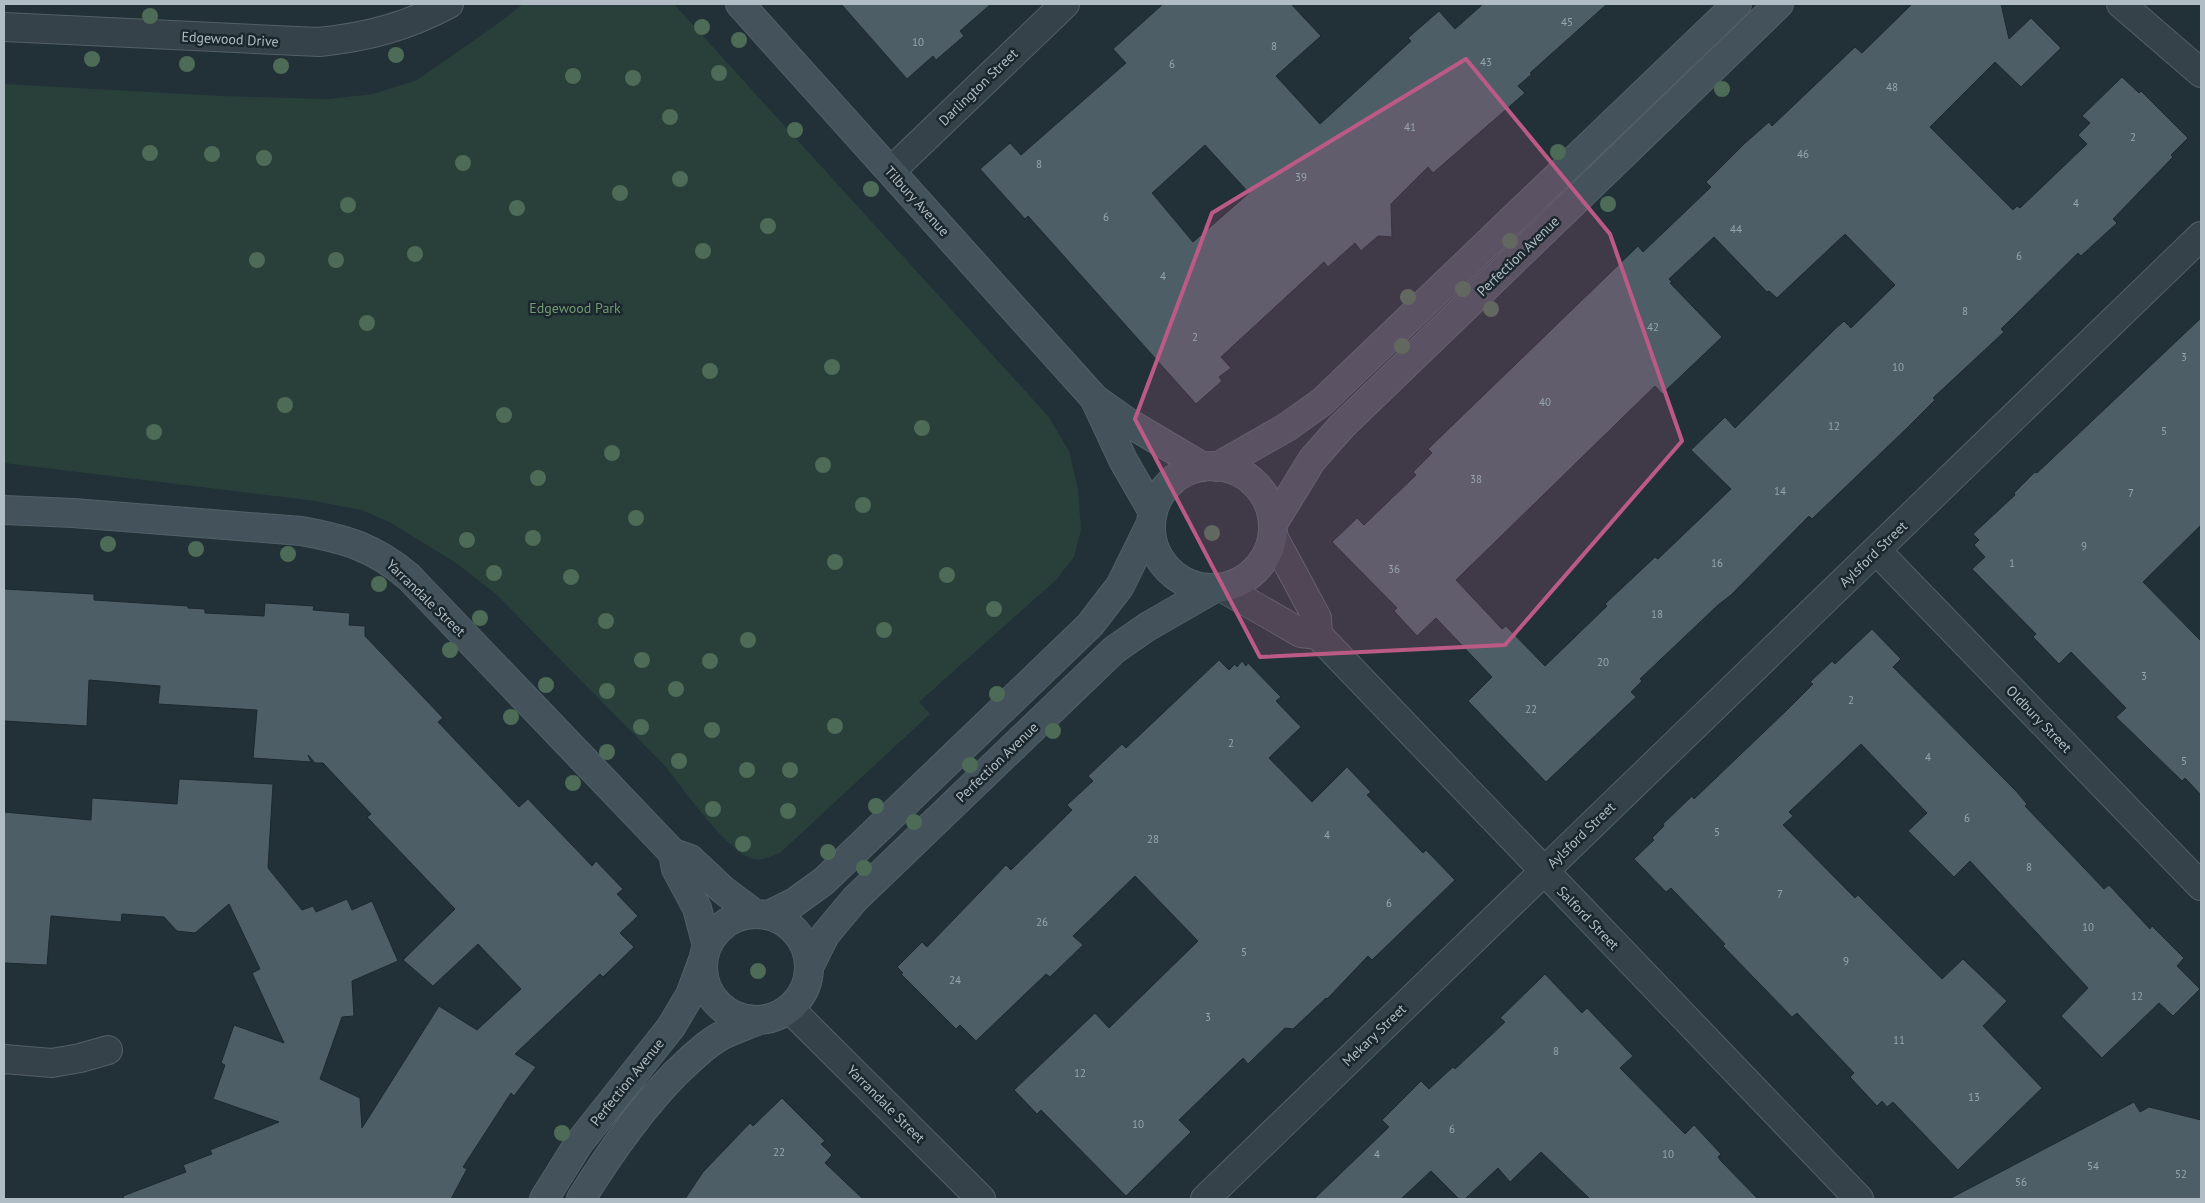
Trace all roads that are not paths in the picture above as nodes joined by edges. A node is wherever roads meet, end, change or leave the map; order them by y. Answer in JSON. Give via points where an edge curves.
{"nodes":[{"id":1,"x":449,"y":4,"type":"edge"},
{"id":2,"x":740,"y":4,"type":"edge"},
{"id":3,"x":1065,"y":4,"type":"edge"},
{"id":4,"x":1737,"y":4,"type":"edge"},
{"id":5,"x":1779,"y":4,"type":"edge"},
{"id":6,"x":2121,"y":4,"type":"edge"},
{"id":7,"x":4,"y":27,"type":"edge"},
{"id":8,"x":2201,"y":73,"type":"edge"},
{"id":9,"x":891,"y":171,"type":"junction"},
{"id":10,"x":2201,"y":236,"type":"edge"},
{"id":11,"x":1095,"y":399,"type":"junction"},
{"id":12,"x":1210,"y":467,"type":"junction"},
{"id":13,"x":4,"y":510,"type":"edge"},
{"id":14,"x":1152,"y":517,"type":"junction"},
{"id":15,"x":1273,"y":529,"type":"junction"},
{"id":16,"x":1876,"y":551,"type":"junction"},
{"id":17,"x":1218,"y":588,"type":"junction"},
{"id":18,"x":1318,"y":635,"type":"junction"},
{"id":19,"x":673,"y":853,"type":"junction"},
{"id":20,"x":1543,"y":871,"type":"junction"},
{"id":21,"x":2201,"y":886,"type":"edge"},
{"id":22,"x":762,"y":914,"type":"junction"},
{"id":23,"x":705,"y":953,"type":"junction"},
{"id":24,"x":810,"y":965,"type":"junction"},
{"id":25,"x":790,"y":1009,"type":"junction"},
{"id":26,"x":758,"y":1021,"type":"junction"},
{"id":27,"x":108,"y":1050,"type":"dead end"},
{"id":28,"x":4,"y":1059,"type":"edge"},
{"id":29,"x":544,"y":1199,"type":"edge"},
{"id":30,"x":581,"y":1199,"type":"edge"},
{"id":31,"x":981,"y":1199,"type":"edge"},
{"id":32,"x":1205,"y":1199,"type":"edge"},
{"id":33,"x":1859,"y":1199,"type":"edge"}],
"edges":[{"from":1,"to":7,"type":"street","name":"Edgewood Drive","via":[[390,29],[356,38],[319,42]]},
{"from":2,"to":9,"type":"main road","name":"Tilbury Avenue"},
{"from":3,"to":9,"type":"street","name":"Darlington Street"},
{"from":4,"to":12,"type":"main road","via":[[1322,402],[1287,427]]},
{"from":5,"to":15,"type":"main road","name":"Perfection Avenue","via":[[1375,392],[1312,460]]},
{"from":6,"to":8,"type":"street"},
{"from":9,"to":11,"type":"main road","name":"Tilbury Avenue"},
{"from":10,"to":16,"type":"street","name":"Aylsford Street"},
{"from":11,"to":12,"type":"main road","name":"Tilbury Avenue","via":[[1129,423]]},
{"from":11,"to":14,"type":"main road","name":"Tilbury Avenue"},
{"from":12,"to":14,"type":"main road","via":[[1186,472],[1172,482],[1160,495]]},
{"from":12,"to":15,"type":"main road","via":[[1234,470],[1250,479],[1270,505]]},
{"from":13,"to":19,"type":"main road","name":"Yarrandale Street","via":[[301,531],[336,537],[373,551],[409,577]]},
{"from":14,"to":17,"type":"main road","via":[[1153,544],[1162,562],[1175,576],[1193,586]]},
{"from":14,"to":22,"type":"main road","via":[[1120,586],[1090,625],[824,881],[795,902]]},
{"from":15,"to":17,"type":"main road","via":[[1268,554],[1256,570],[1242,581]]},
{"from":15,"to":18,"type":"street","via":[[1317,618]]},
{"from":16,"to":20,"type":"street","name":"Aylsford Street"},
{"from":16,"to":21,"type":"street","name":"Oldbury Street"},
{"from":17,"to":18,"type":"street","via":[[1302,633]]},
{"from":17,"to":24,"type":"main road","name":"Perfection Avenue","via":[[1147,627],[1114,650],[855,899],[824,935]]},
{"from":18,"to":20,"type":"street","name":"Salford Street"},
{"from":19,"to":22,"type":"main road","name":"Yarrandale Street","via":[[690,859],[723,890]]},
{"from":19,"to":23,"type":"main road","name":"Yarrandale Street","via":[[676,869],[697,908]]},
{"from":20,"to":32,"type":"street","name":"Mekary Street"},
{"from":20,"to":33,"type":"street","name":"Salford Street"},
{"from":22,"to":23,"type":"main road","via":[[740,916],[726,922],[715,933]]},
{"from":22,"to":24,"type":"main road","via":[[782,920],[793,929],[802,939]]},
{"from":23,"to":26,"type":"main road","via":[[703,976],[716,1003],[742,1019]]},
{"from":23,"to":29,"type":"main road","name":"Perfection Avenue","via":[[690,995],[671,1027],[579,1143]]},
{"from":24,"to":25,"type":"main road","via":[[805,990]]},
{"from":25,"to":26,"type":"main road"},
{"from":25,"to":31,"type":"street","name":"Yarrandale Street"},
{"from":26,"to":30,"type":"main road","via":[[720,1037],[693,1056],[629,1126]]},
{"from":27,"to":28,"type":"street","via":[[52,1063]]}]}
